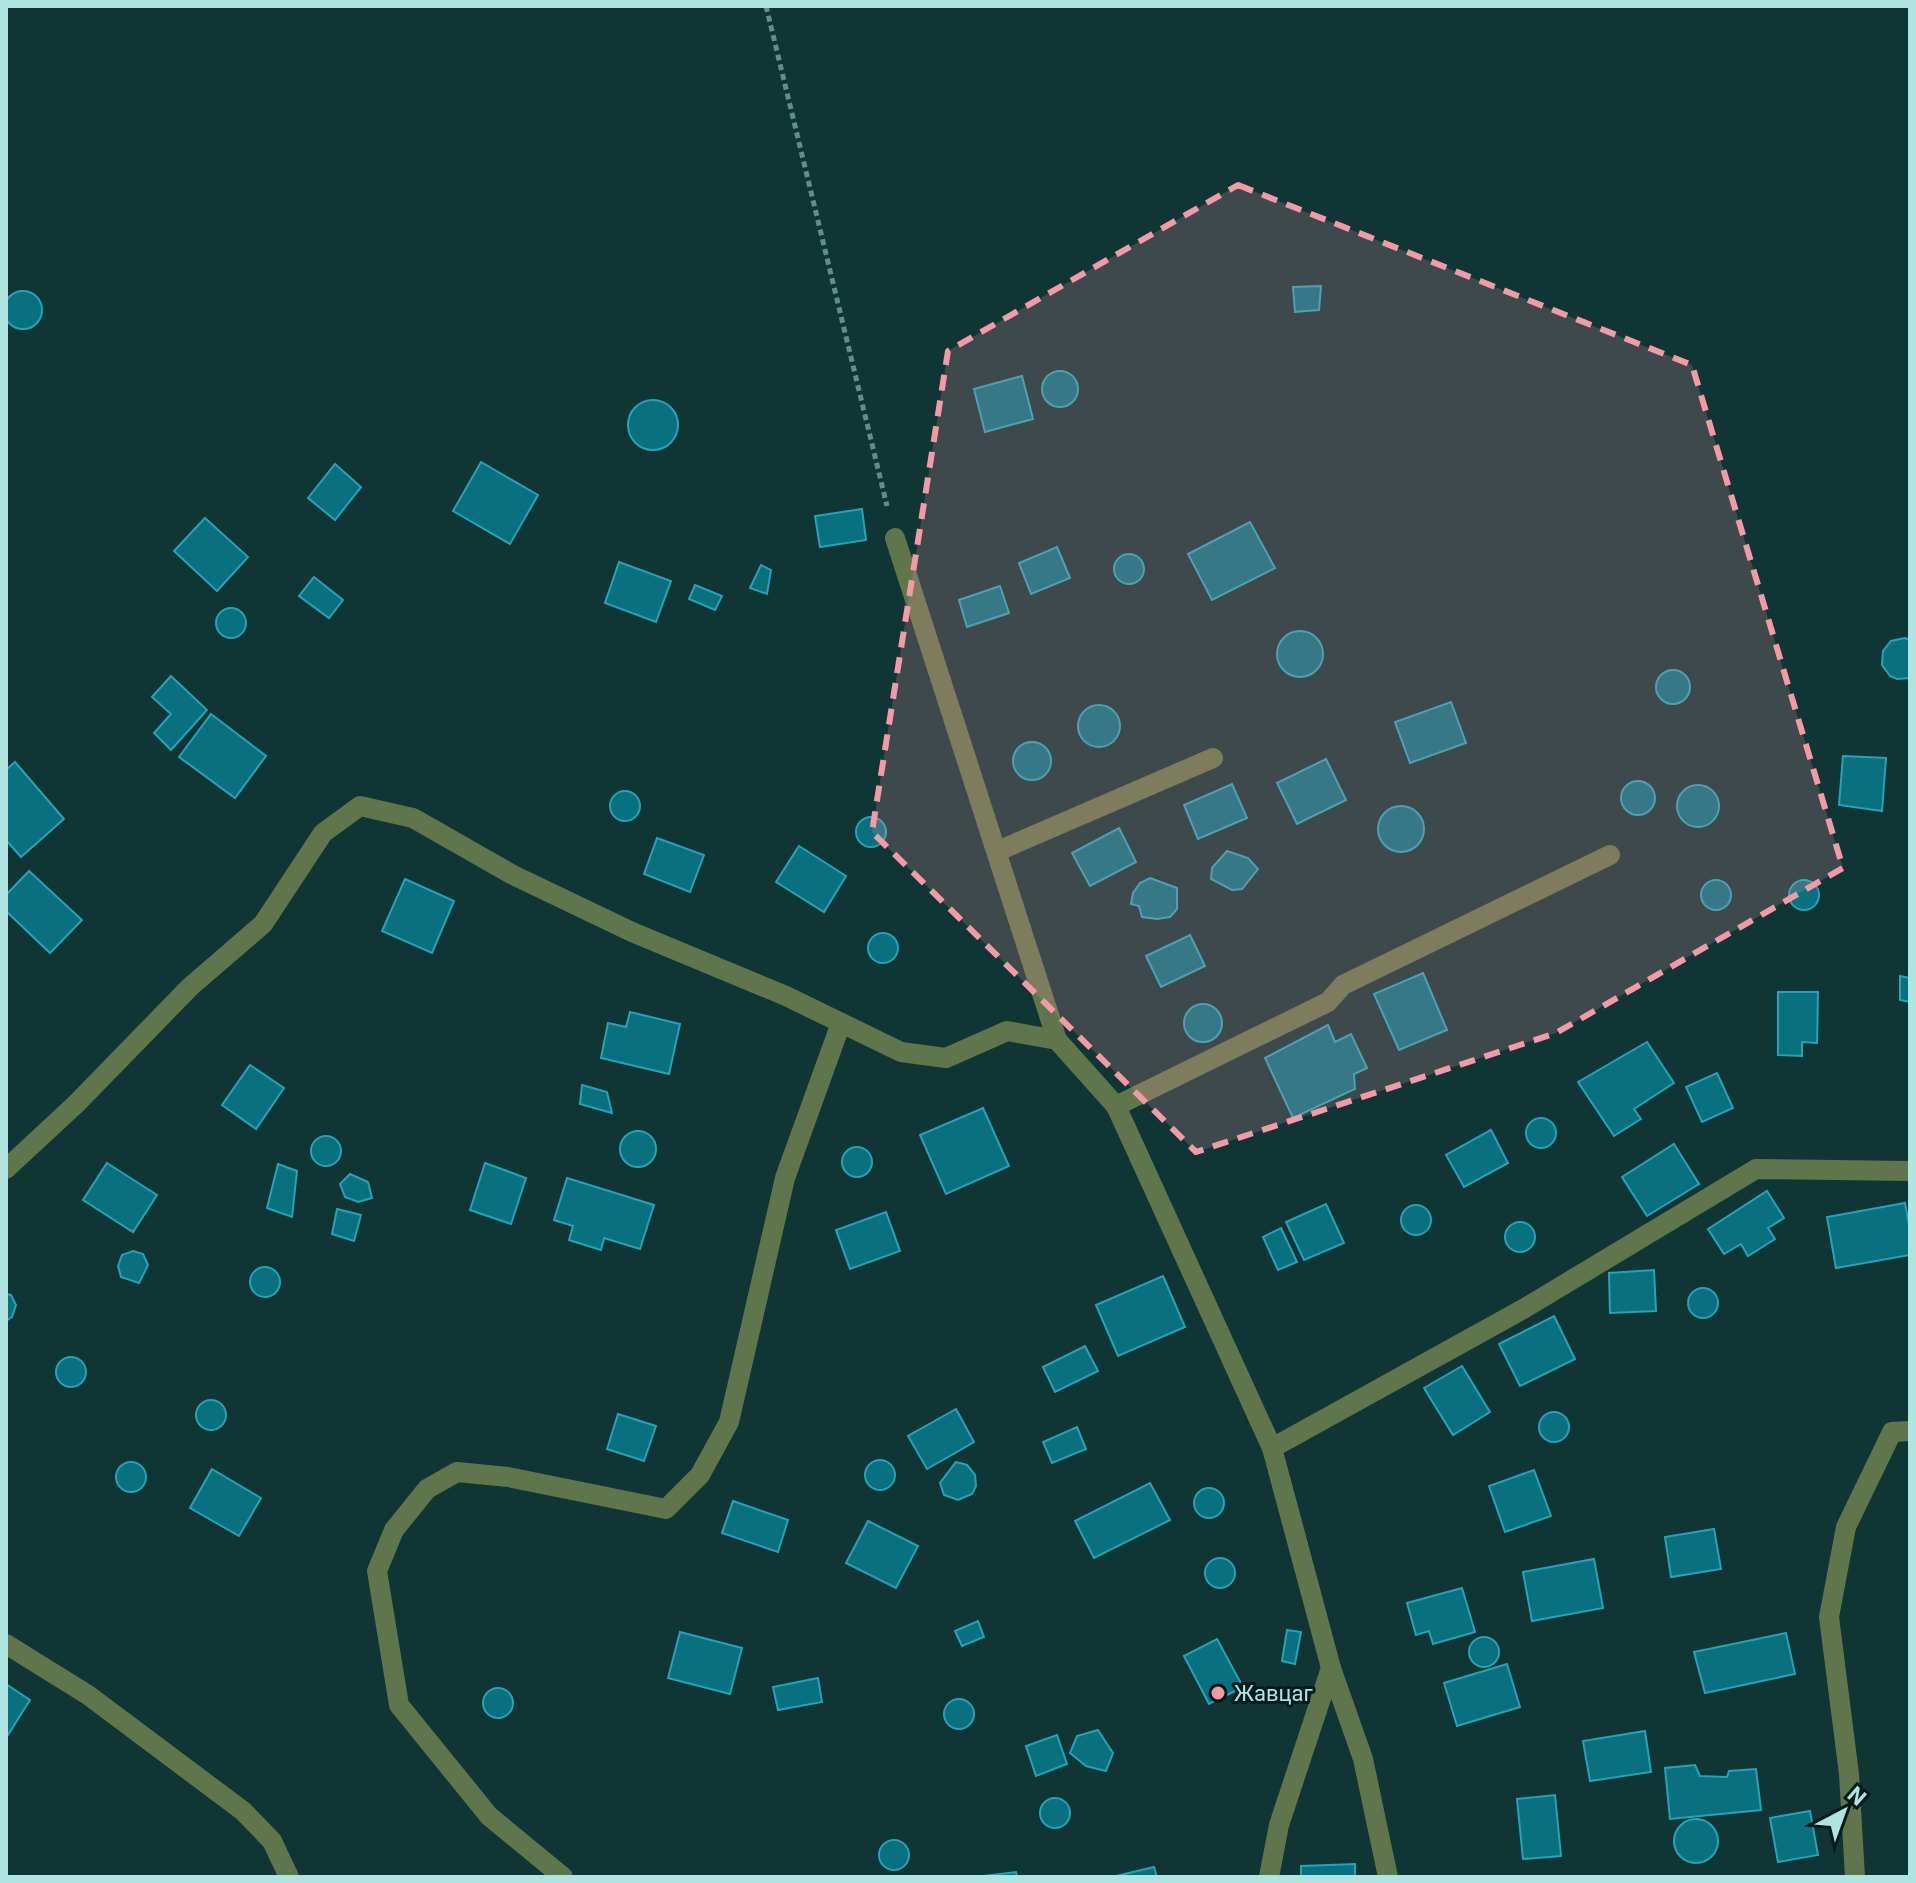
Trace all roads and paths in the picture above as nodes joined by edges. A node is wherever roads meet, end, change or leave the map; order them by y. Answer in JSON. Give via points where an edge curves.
{"nodes":[{"id":1,"x":766,"y":6,"type":"edge"},
{"id":2,"x":895,"y":538,"type":"joint"},
{"id":3,"x":1213,"y":758,"type":"dead end"},
{"id":4,"x":998,"y":851,"type":"junction"},
{"id":5,"x":1610,"y":855,"type":"dead end"},
{"id":6,"x":841,"y":1023,"type":"junction"},
{"id":7,"x":1057,"y":1040,"type":"junction"},
{"id":8,"x":1116,"y":1106,"type":"junction"},
{"id":9,"x":6,"y":1169,"type":"edge"},
{"id":10,"x":1910,"y":1171,"type":"edge"},
{"id":11,"x":1910,"y":1431,"type":"edge"},
{"id":12,"x":1272,"y":1448,"type":"junction"},
{"id":13,"x":6,"y":1644,"type":"edge"},
{"id":14,"x":1331,"y":1668,"type":"junction"},
{"id":15,"x":289,"y":1877,"type":"edge"},
{"id":16,"x":563,"y":1877,"type":"edge"},
{"id":17,"x":1269,"y":1877,"type":"edge"},
{"id":18,"x":1388,"y":1877,"type":"edge"},
{"id":19,"x":1855,"y":1877,"type":"edge"}],
"edges":[{"from":1,"to":2,"type":"path"},
{"from":2,"to":4,"type":"street"},
{"from":3,"to":4,"type":"street"},
{"from":4,"to":7,"type":"street"},
{"from":5,"to":8,"type":"street","via":[[1343,985],[1328,1002]]},
{"from":6,"to":7,"type":"street","via":[[901,1052],[946,1058],[1007,1031]]},
{"from":6,"to":9,"type":"street","via":[[632,932],[513,875],[413,818],[360,806],[323,833],[263,924],[190,987]]},
{"from":6,"to":16,"type":"street","via":[[785,1178],[729,1422],[700,1475],[666,1509],[457,1472],[418,1499],[394,1530],[377,1571],[399,1705],[489,1816]]},
{"from":7,"to":8,"type":"street"},
{"from":8,"to":12,"type":"street"},
{"from":10,"to":12,"type":"street","via":[[1756,1169],[1525,1308]]},
{"from":11,"to":19,"type":"street","via":[[1892,1432],[1846,1527],[1829,1617],[1849,1774]]},
{"from":12,"to":14,"type":"street"},
{"from":13,"to":15,"type":"street","via":[[88,1695],[243,1811],[272,1841]]},
{"from":14,"to":17,"type":"street","via":[[1279,1825]]},
{"from":14,"to":18,"type":"street","via":[[1363,1759]]}]}
